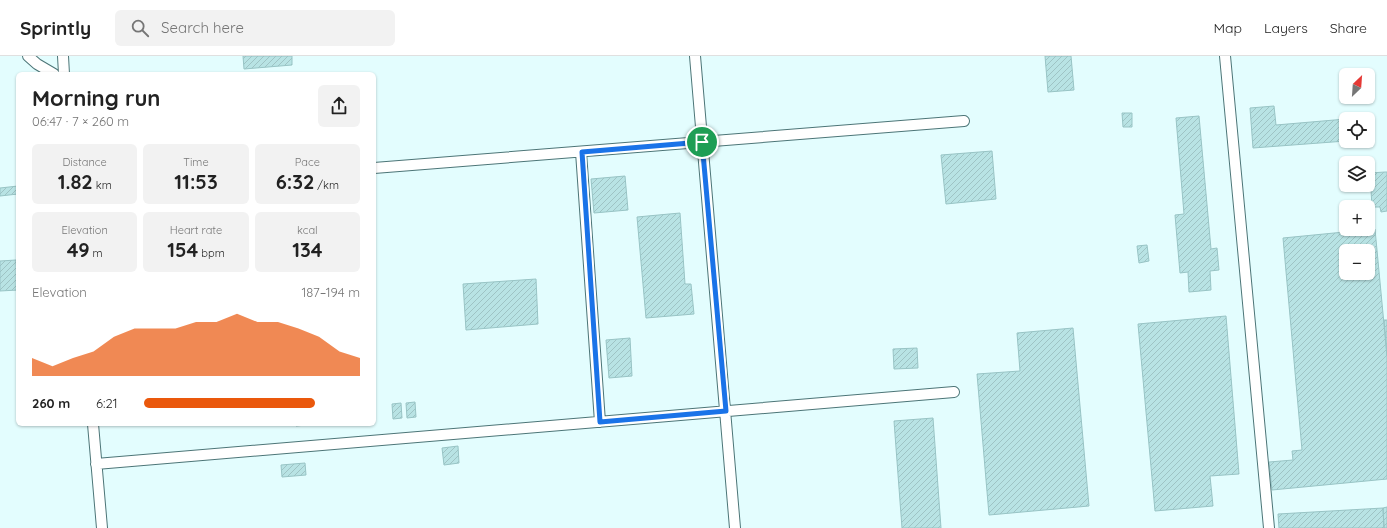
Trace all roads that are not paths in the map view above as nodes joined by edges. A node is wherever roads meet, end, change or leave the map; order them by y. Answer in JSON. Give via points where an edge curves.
{"nodes":[{"id":1,"x":28,"y":56,"type":"edge"},
{"id":2,"x":63,"y":56,"type":"edge"},
{"id":3,"x":695,"y":56,"type":"edge"},
{"id":4,"x":1225,"y":56,"type":"edge"},
{"id":5,"x":51,"y":72,"type":"edge"},
{"id":6,"x":64,"y":72,"type":"edge"},
{"id":7,"x":964,"y":121,"type":"dead end"},
{"id":8,"x":702,"y":142,"type":"junction"},
{"id":9,"x":582,"y":152,"type":"junction"},
{"id":10,"x":376,"y":168,"type":"edge"},
{"id":11,"x":954,"y":392,"type":"dead end"},
{"id":12,"x":726,"y":411,"type":"junction"},
{"id":13,"x":600,"y":422,"type":"junction"},
{"id":14,"x":93,"y":426,"type":"edge"},
{"id":15,"x":96,"y":464,"type":"junction"},
{"id":16,"x":102,"y":528,"type":"edge"},
{"id":17,"x":735,"y":528,"type":"edge"},
{"id":18,"x":1269,"y":528,"type":"edge"}],
"edges":[{"from":1,"to":5,"type":"lane"},
{"from":2,"to":6,"type":"lane"},
{"from":3,"to":8,"type":"lane"},
{"from":4,"to":18,"type":"lane"},
{"from":7,"to":8,"type":"lane"},
{"from":8,"to":9,"type":"lane"},
{"from":8,"to":12,"type":"lane"},
{"from":9,"to":10,"type":"lane"},
{"from":9,"to":13,"type":"lane"},
{"from":11,"to":12,"type":"lane"},
{"from":12,"to":13,"type":"lane"},
{"from":12,"to":17,"type":"lane"},
{"from":13,"to":15,"type":"lane"},
{"from":14,"to":15,"type":"lane"},
{"from":15,"to":16,"type":"lane"}]}
